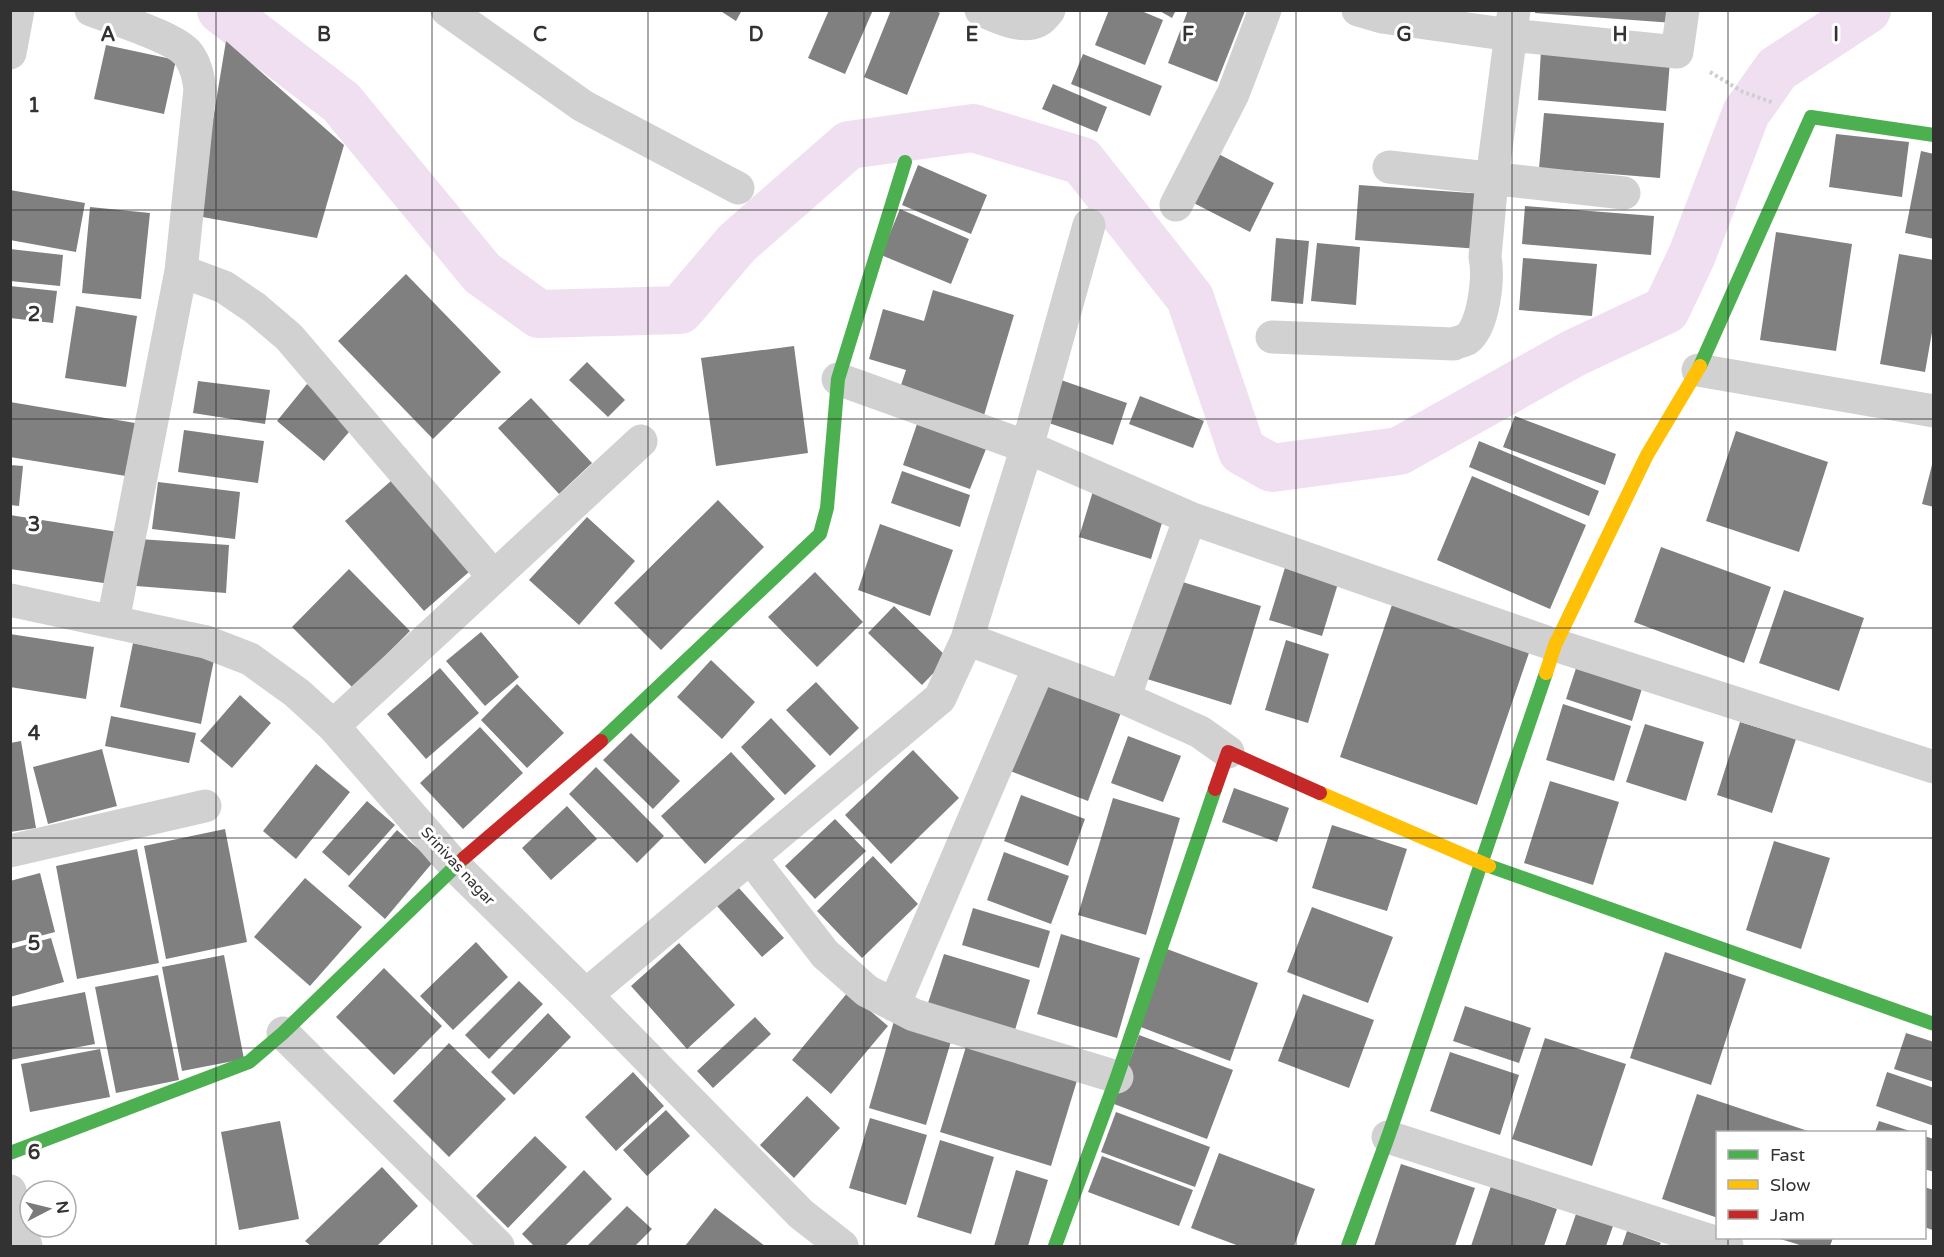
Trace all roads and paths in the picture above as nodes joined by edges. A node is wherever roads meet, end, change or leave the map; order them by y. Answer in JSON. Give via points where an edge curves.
{"nodes":[{"id":1,"x":18,"y":10,"type":"edge"},
{"id":2,"x":91,"y":10,"type":"edge"},
{"id":3,"x":447,"y":10,"type":"edge"},
{"id":4,"x":981,"y":10,"type":"edge"},
{"id":5,"x":1049,"y":10,"type":"edge"},
{"id":6,"x":1265,"y":10,"type":"edge"},
{"id":7,"x":1358,"y":10,"type":"edge"},
{"id":8,"x":1683,"y":10,"type":"edge"},
{"id":9,"x":1513,"y":23,"type":"edge"},
{"id":10,"x":1677,"y":52,"type":"junction"},
{"id":11,"x":10,"y":53,"type":"edge"},
{"id":12,"x":1811,"y":117,"type":"junction"},
{"id":13,"x":1934,"y":135,"type":"edge"},
{"id":14,"x":905,"y":162,"type":"dead end"},
{"id":15,"x":1389,"y":167,"type":"dead end"},
{"id":16,"x":1492,"y":179,"type":"junction"},
{"id":17,"x":738,"y":188,"type":"dead end"},
{"id":18,"x":1624,"y":193,"type":"dead end"},
{"id":19,"x":1176,"y":205,"type":"dead end"},
{"id":20,"x":1089,"y":225,"type":"dead end"},
{"id":21,"x":181,"y":271,"type":"junction"},
{"id":22,"x":1272,"y":337,"type":"dead end"},
{"id":23,"x":1698,"y":370,"type":"junction"},
{"id":24,"x":838,"y":379,"type":"junction"},
{"id":25,"x":1934,"y":411,"type":"edge"},
{"id":26,"x":640,"y":441,"type":"dead end"},
{"id":27,"x":1027,"y":447,"type":"junction"},
{"id":28,"x":1190,"y":518,"type":"junction"},
{"id":29,"x":494,"y":577,"type":"junction"},
{"id":30,"x":10,"y":600,"type":"edge"},
{"id":31,"x":113,"y":621,"type":"junction"},
{"id":32,"x":967,"y":639,"type":"junction"},
{"id":33,"x":1555,"y":645,"type":"junction"},
{"id":34,"x":1039,"y":667,"type":"junction"},
{"id":35,"x":1124,"y":698,"type":"junction"},
{"id":36,"x":333,"y":726,"type":"junction"},
{"id":37,"x":1228,"y":752,"type":"junction"},
{"id":38,"x":1934,"y":767,"type":"edge"},
{"id":39,"x":205,"y":806,"type":"dead end"},
{"id":40,"x":10,"y":851,"type":"edge"},
{"id":41,"x":750,"y":857,"type":"junction"},
{"id":42,"x":1480,"y":863,"type":"junction"},
{"id":43,"x":455,"y":866,"type":"junction"},
{"id":44,"x":586,"y":995,"type":"junction"},
{"id":45,"x":894,"y":1005,"type":"junction"},
{"id":46,"x":1934,"y":1024,"type":"edge"},
{"id":47,"x":283,"y":1033,"type":"junction"},
{"id":48,"x":1117,"y":1077,"type":"junction"},
{"id":49,"x":1388,"y":1137,"type":"junction"},
{"id":50,"x":10,"y":1154,"type":"edge"},
{"id":51,"x":10,"y":1191,"type":"edge"},
{"id":52,"x":26,"y":1246,"type":"edge"},
{"id":53,"x":498,"y":1246,"type":"edge"},
{"id":54,"x":842,"y":1246,"type":"edge"},
{"id":55,"x":1055,"y":1246,"type":"edge"},
{"id":56,"x":1348,"y":1246,"type":"edge"},
{"id":57,"x":1727,"y":1246,"type":"edge"}],
"edges":[{"from":1,"to":11,"type":"street"},
{"from":2,"to":21,"type":"street","via":[[173,42],[187,53],[198,71],[200,89]]},
{"from":3,"to":17,"type":"street","via":[[583,106]]},
{"from":4,"to":5,"type":"street","via":[[1023,24],[1040,21]]},
{"from":6,"to":19,"type":"street","via":[[1233,94]]},
{"from":7,"to":9,"type":"street","via":[[1382,16]]},
{"from":8,"to":10,"type":"street"},
{"from":9,"to":10,"type":"street"},
{"from":9,"to":16,"type":"street"},
{"from":10,"to":12,"type":"path","via":[[1743,92]]},
{"from":12,"to":13,"type":"street"},
{"from":12,"to":23,"type":"street"},
{"from":14,"to":24,"type":"street"},
{"from":15,"to":16,"type":"street"},
{"from":16,"to":18,"type":"street"},
{"from":16,"to":22,"type":"street","via":[[1484,301],[1477,325],[1467,339],[1454,344]]},
{"from":20,"to":27,"type":"street"},
{"from":21,"to":29,"type":"street","via":[[224,287],[289,337]]},
{"from":21,"to":31,"type":"street"},
{"from":23,"to":25,"type":"street"},
{"from":23,"to":33,"type":"street","via":[[1647,455]]},
{"from":24,"to":27,"type":"street"},
{"from":24,"to":43,"type":"street","via":[[827,508],[820,534],[622,723]]},
{"from":26,"to":29,"type":"street"},
{"from":27,"to":28,"type":"street"},
{"from":27,"to":32,"type":"street"},
{"from":28,"to":33,"type":"street"},
{"from":28,"to":35,"type":"street"},
{"from":29,"to":36,"type":"street"},
{"from":30,"to":31,"type":"street","name":"Srinivas nagar"},
{"from":31,"to":36,"type":"street","name":"Srinivas nagar","via":[[206,642],[250,659],[297,693]]},
{"from":32,"to":34,"type":"street"},
{"from":32,"to":41,"type":"street","via":[[940,698]]},
{"from":33,"to":38,"type":"street"},
{"from":33,"to":42,"type":"street"},
{"from":34,"to":35,"type":"street"},
{"from":34,"to":45,"type":"street"},
{"from":35,"to":37,"type":"street","via":[[1200,732]]},
{"from":36,"to":43,"type":"street","name":"Srinivas nagar"},
{"from":37,"to":42,"type":"street"},
{"from":37,"to":48,"type":"street"},
{"from":39,"to":40,"type":"street"},
{"from":41,"to":44,"type":"street"},
{"from":41,"to":45,"type":"street","via":[[825,954],[867,992]]},
{"from":42,"to":46,"type":"street"},
{"from":42,"to":49,"type":"street"},
{"from":43,"to":44,"type":"street","name":"Srinivas nagar"},
{"from":43,"to":47,"type":"street"},
{"from":44,"to":54,"type":"street","name":"Srinivas nagar","via":[[801,1214]]},
{"from":45,"to":48,"type":"street","via":[[914,1015]]},
{"from":47,"to":50,"type":"street","via":[[249,1062]]},
{"from":47,"to":53,"type":"street"},
{"from":48,"to":55,"type":"street"},
{"from":49,"to":56,"type":"street"},
{"from":49,"to":57,"type":"street"},
{"from":51,"to":52,"type":"street"}]}
